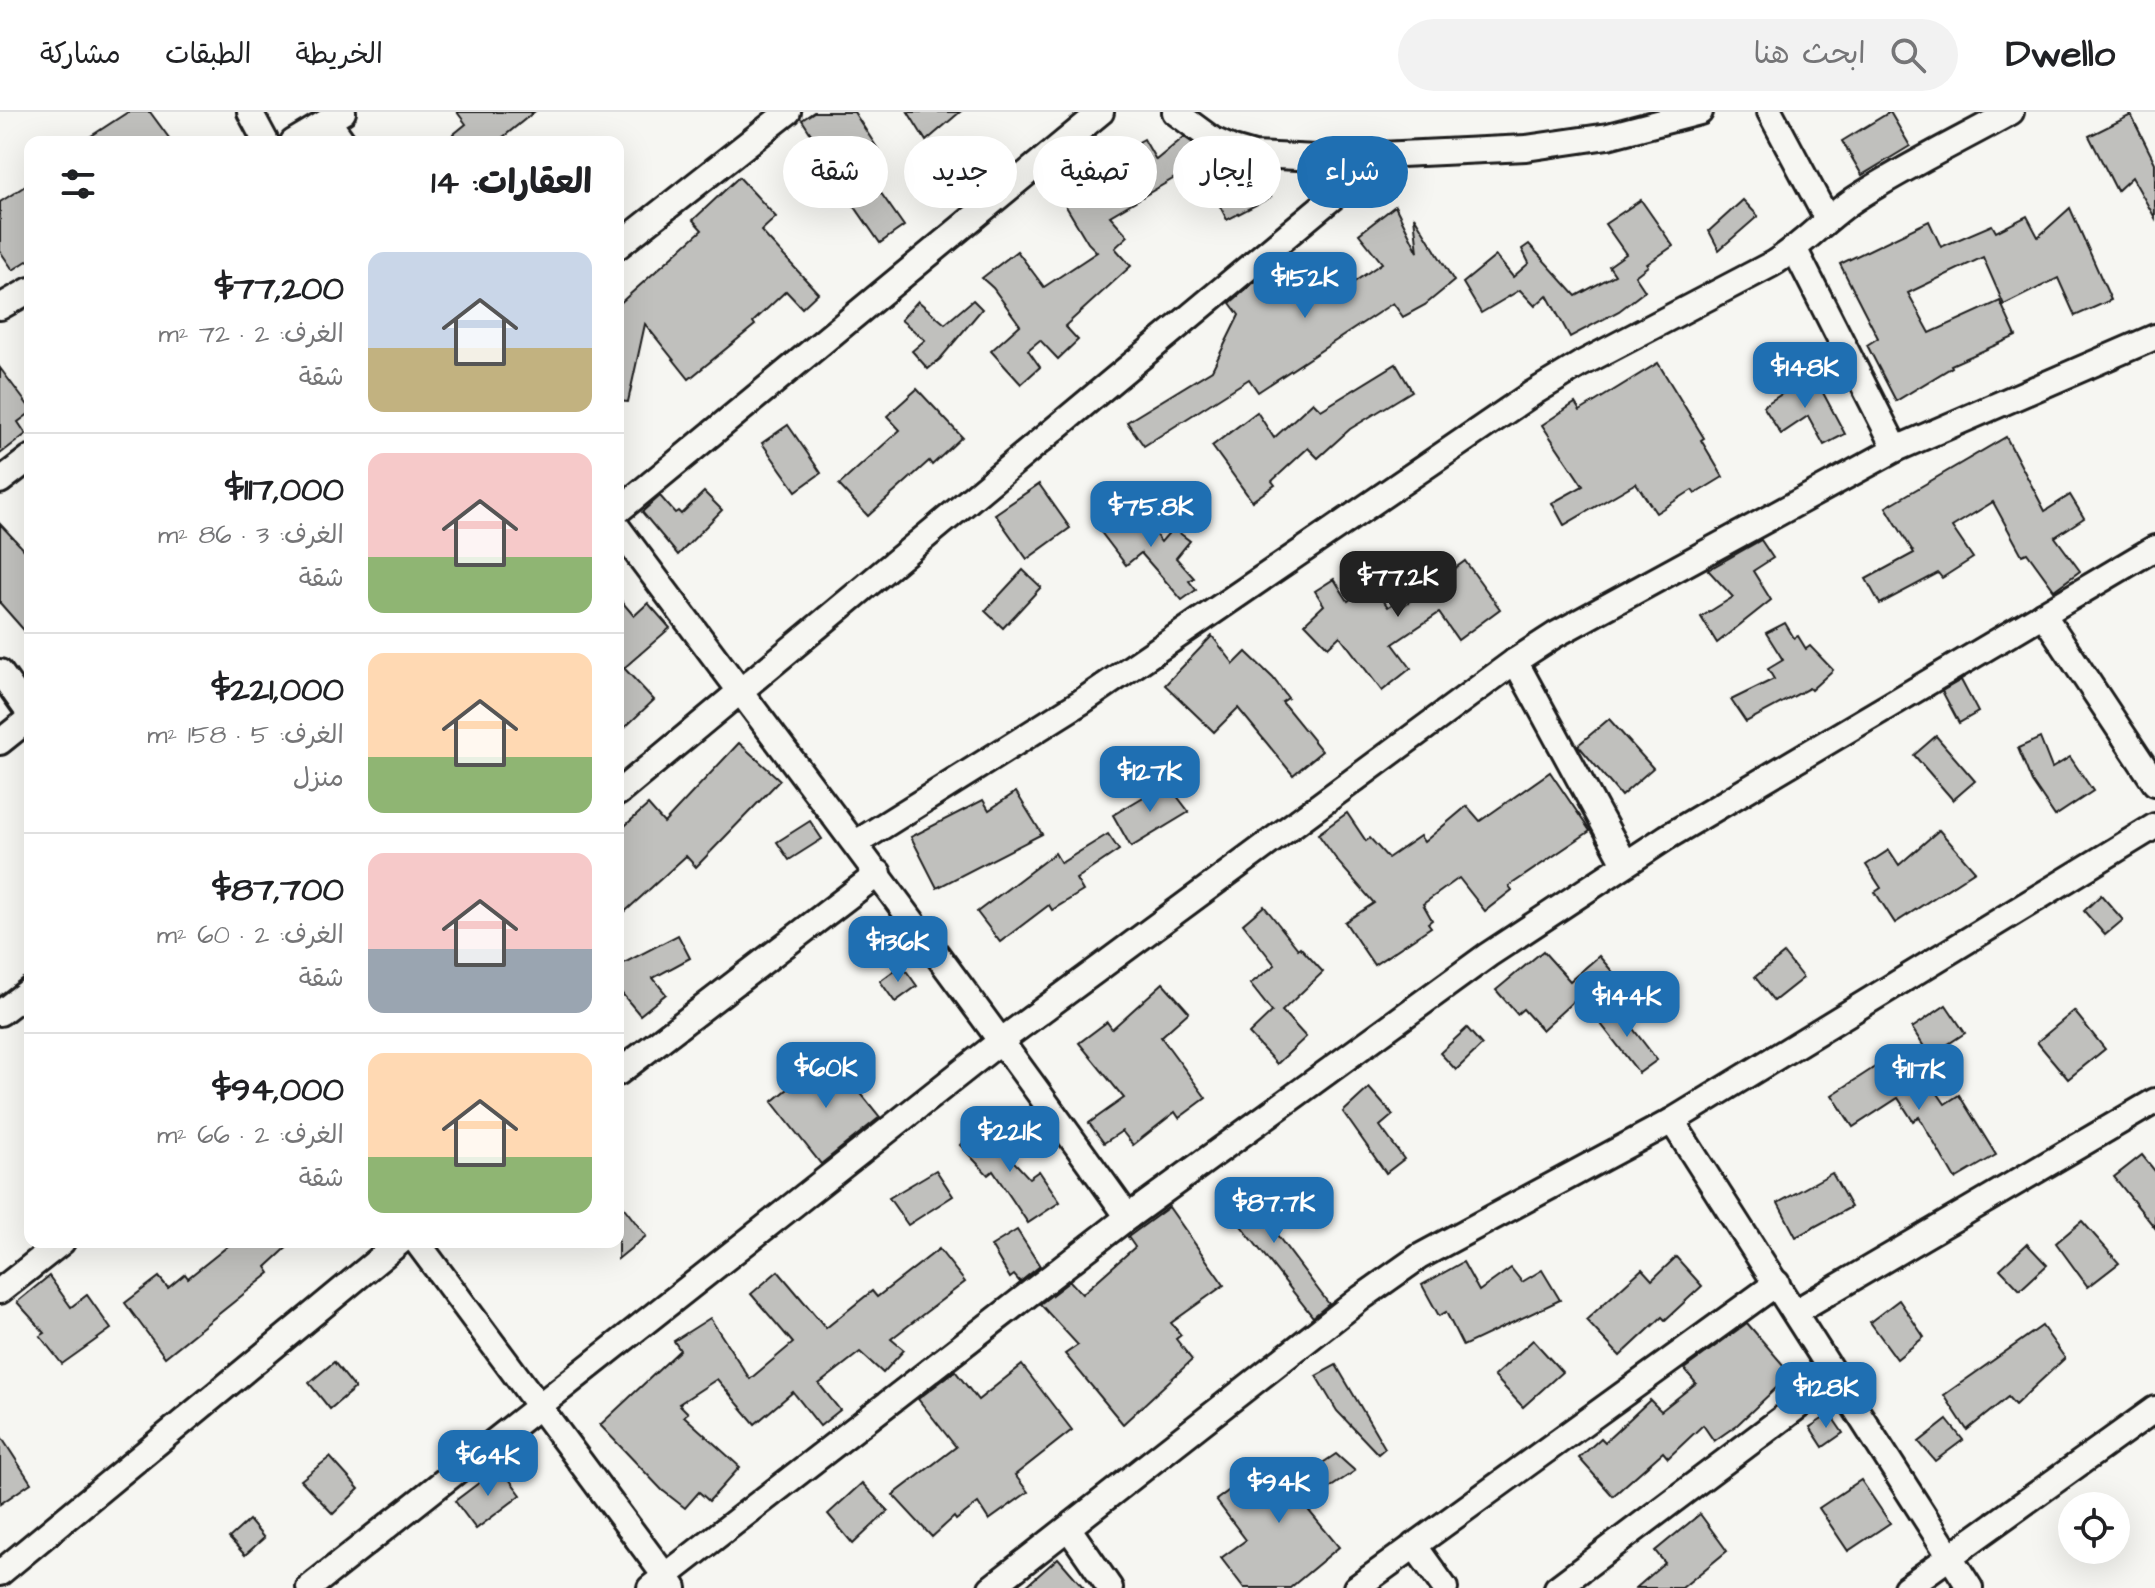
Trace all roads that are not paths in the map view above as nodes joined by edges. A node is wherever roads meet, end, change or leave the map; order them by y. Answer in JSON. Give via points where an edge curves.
{"nodes":[{"id":1,"x":250,"y":112,"type":"edge"},
{"id":2,"x":788,"y":112,"type":"edge"},
{"id":3,"x":1101,"y":112,"type":"edge"},
{"id":4,"x":1175,"y":112,"type":"edge"},
{"id":5,"x":1700,"y":112,"type":"edge"},
{"id":6,"x":1770,"y":112,"type":"edge"},
{"id":7,"x":2011,"y":112,"type":"edge"},
{"id":8,"x":336,"y":116,"type":"edge"},
{"id":9,"x":263,"y":136,"type":"edge"},
{"id":10,"x":303,"y":136,"type":"edge"},
{"id":11,"x":341,"y":136,"type":"edge"},
{"id":12,"x":1408,"y":155,"type":"edge"},
{"id":13,"x":1297,"y":157,"type":"edge"},
{"id":14,"x":1320,"y":208,"type":"edge"},
{"id":15,"x":1827,"y":219,"type":"junction"},
{"id":16,"x":624,"y":241,"type":"edge"},
{"id":17,"x":1795,"y":250,"type":"junction"},
{"id":18,"x":24,"y":293,"type":"edge"},
{"id":19,"x":0,"y":307,"type":"edge"},
{"id":20,"x":2155,"y":337,"type":"edge"},
{"id":21,"x":1896,"y":449,"type":"junction"},
{"id":22,"x":24,"y":463,"type":"edge"},
{"id":23,"x":0,"y":481,"type":"edge"},
{"id":24,"x":624,"y":506,"type":"edge"},
{"id":25,"x":624,"y":536,"type":"edge"},
{"id":26,"x":2155,"y":548,"type":"edge"},
{"id":27,"x":2043,"y":614,"type":"junction"},
{"id":28,"x":1515,"y":661,"type":"junction"},
{"id":29,"x":0,"y":672,"type":"edge"},
{"id":30,"x":741,"y":692,"type":"junction"},
{"id":31,"x":24,"y":707,"type":"edge"},
{"id":32,"x":24,"y":721,"type":"edge"},
{"id":33,"x":0,"y":742,"type":"edge"},
{"id":34,"x":2155,"y":783,"type":"edge"},
{"id":35,"x":624,"y":788,"type":"edge"},
{"id":36,"x":2155,"y":826,"type":"edge"},
{"id":37,"x":856,"y":843,"type":"junction"},
{"id":38,"x":1625,"y":863,"type":"junction"},
{"id":39,"x":879,"y":873,"type":"junction"},
{"id":40,"x":24,"y":995,"type":"edge"},
{"id":41,"x":0,"y":1013,"type":"edge"},
{"id":42,"x":1002,"y":1040,"type":"junction"},
{"id":43,"x":624,"y":1068,"type":"edge"},
{"id":44,"x":2155,"y":1101,"type":"edge"},
{"id":45,"x":1672,"y":1121,"type":"junction"},
{"id":46,"x":1128,"y":1217,"type":"junction"},
{"id":47,"x":54,"y":1248,"type":"edge"},
{"id":48,"x":393,"y":1248,"type":"edge"},
{"id":49,"x":422,"y":1248,"type":"edge"},
{"id":50,"x":1777,"y":1283,"type":"junction"},
{"id":51,"x":0,"y":1291,"type":"edge"},
{"id":52,"x":1795,"y":1312,"type":"junction"},
{"id":53,"x":1837,"y":1377,"type":"junction"},
{"id":54,"x":540,"y":1405,"type":"junction"},
{"id":55,"x":2155,"y":1409,"type":"edge"},
{"id":56,"x":1069,"y":1529,"type":"junction"},
{"id":57,"x":1414,"y":1545,"type":"junction"},
{"id":58,"x":1949,"y":1556,"type":"junction"},
{"id":59,"x":0,"y":1573,"type":"edge"},
{"id":60,"x":663,"y":1584,"type":"edge"},
{"id":61,"x":309,"y":1588,"type":"edge"},
{"id":62,"x":991,"y":1588,"type":"edge"},
{"id":63,"x":1110,"y":1588,"type":"edge"},
{"id":64,"x":1356,"y":1588,"type":"edge"},
{"id":65,"x":1445,"y":1588,"type":"edge"},
{"id":66,"x":1557,"y":1588,"type":"edge"},
{"id":67,"x":1906,"y":1588,"type":"edge"},
{"id":68,"x":1970,"y":1588,"type":"edge"}],
"edges":[{"from":1,"to":9,"type":"street"},
{"from":2,"to":16,"type":"street"},
{"from":3,"to":24,"type":"street"},
{"from":4,"to":13,"type":"street","via":[[1213,140],[1254,155]]},
{"from":5,"to":12,"type":"street","via":[[1608,136],[1526,148]]},
{"from":6,"to":15,"type":"street"},
{"from":7,"to":15,"type":"street"},
{"from":8,"to":10,"type":"street"},
{"from":8,"to":11,"type":"street"},
{"from":14,"to":30,"type":"street"},
{"from":15,"to":17,"type":"street"},
{"from":17,"to":21,"type":"street"},
{"from":17,"to":37,"type":"street","via":[[1533,393],[1081,702]]},
{"from":18,"to":19,"type":"street"},
{"from":20,"to":21,"type":"street"},
{"from":21,"to":28,"type":"street"},
{"from":22,"to":23,"type":"street"},
{"from":25,"to":30,"type":"street"},
{"from":26,"to":27,"type":"street"},
{"from":27,"to":34,"type":"street"},
{"from":27,"to":38,"type":"street"},
{"from":28,"to":38,"type":"street"},
{"from":28,"to":42,"type":"street"},
{"from":29,"to":31,"type":"street"},
{"from":30,"to":35,"type":"street"},
{"from":30,"to":37,"type":"street"},
{"from":32,"to":33,"type":"street"},
{"from":36,"to":45,"type":"street"},
{"from":37,"to":39,"type":"street"},
{"from":38,"to":46,"type":"street","via":[[1488,955]]},
{"from":39,"to":42,"type":"street"},
{"from":39,"to":43,"type":"street"},
{"from":40,"to":41,"type":"street"},
{"from":42,"to":46,"type":"street"},
{"from":42,"to":54,"type":"street"},
{"from":44,"to":52,"type":"street"},
{"from":45,"to":50,"type":"street"},
{"from":45,"to":56,"type":"street","via":[[1408,1264]]},
{"from":46,"to":60,"type":"street"},
{"from":47,"to":51,"type":"street"},
{"from":48,"to":59,"type":"street"},
{"from":49,"to":54,"type":"street"},
{"from":50,"to":52,"type":"street"},
{"from":50,"to":57,"type":"street"},
{"from":52,"to":53,"type":"street"},
{"from":53,"to":58,"type":"street"},
{"from":53,"to":66,"type":"street"},
{"from":54,"to":60,"type":"street"},
{"from":54,"to":61,"type":"street"},
{"from":55,"to":58,"type":"street"},
{"from":56,"to":62,"type":"street"},
{"from":56,"to":63,"type":"street"},
{"from":57,"to":64,"type":"street"},
{"from":57,"to":65,"type":"street"},
{"from":58,"to":67,"type":"street"},
{"from":58,"to":68,"type":"street"}]}
